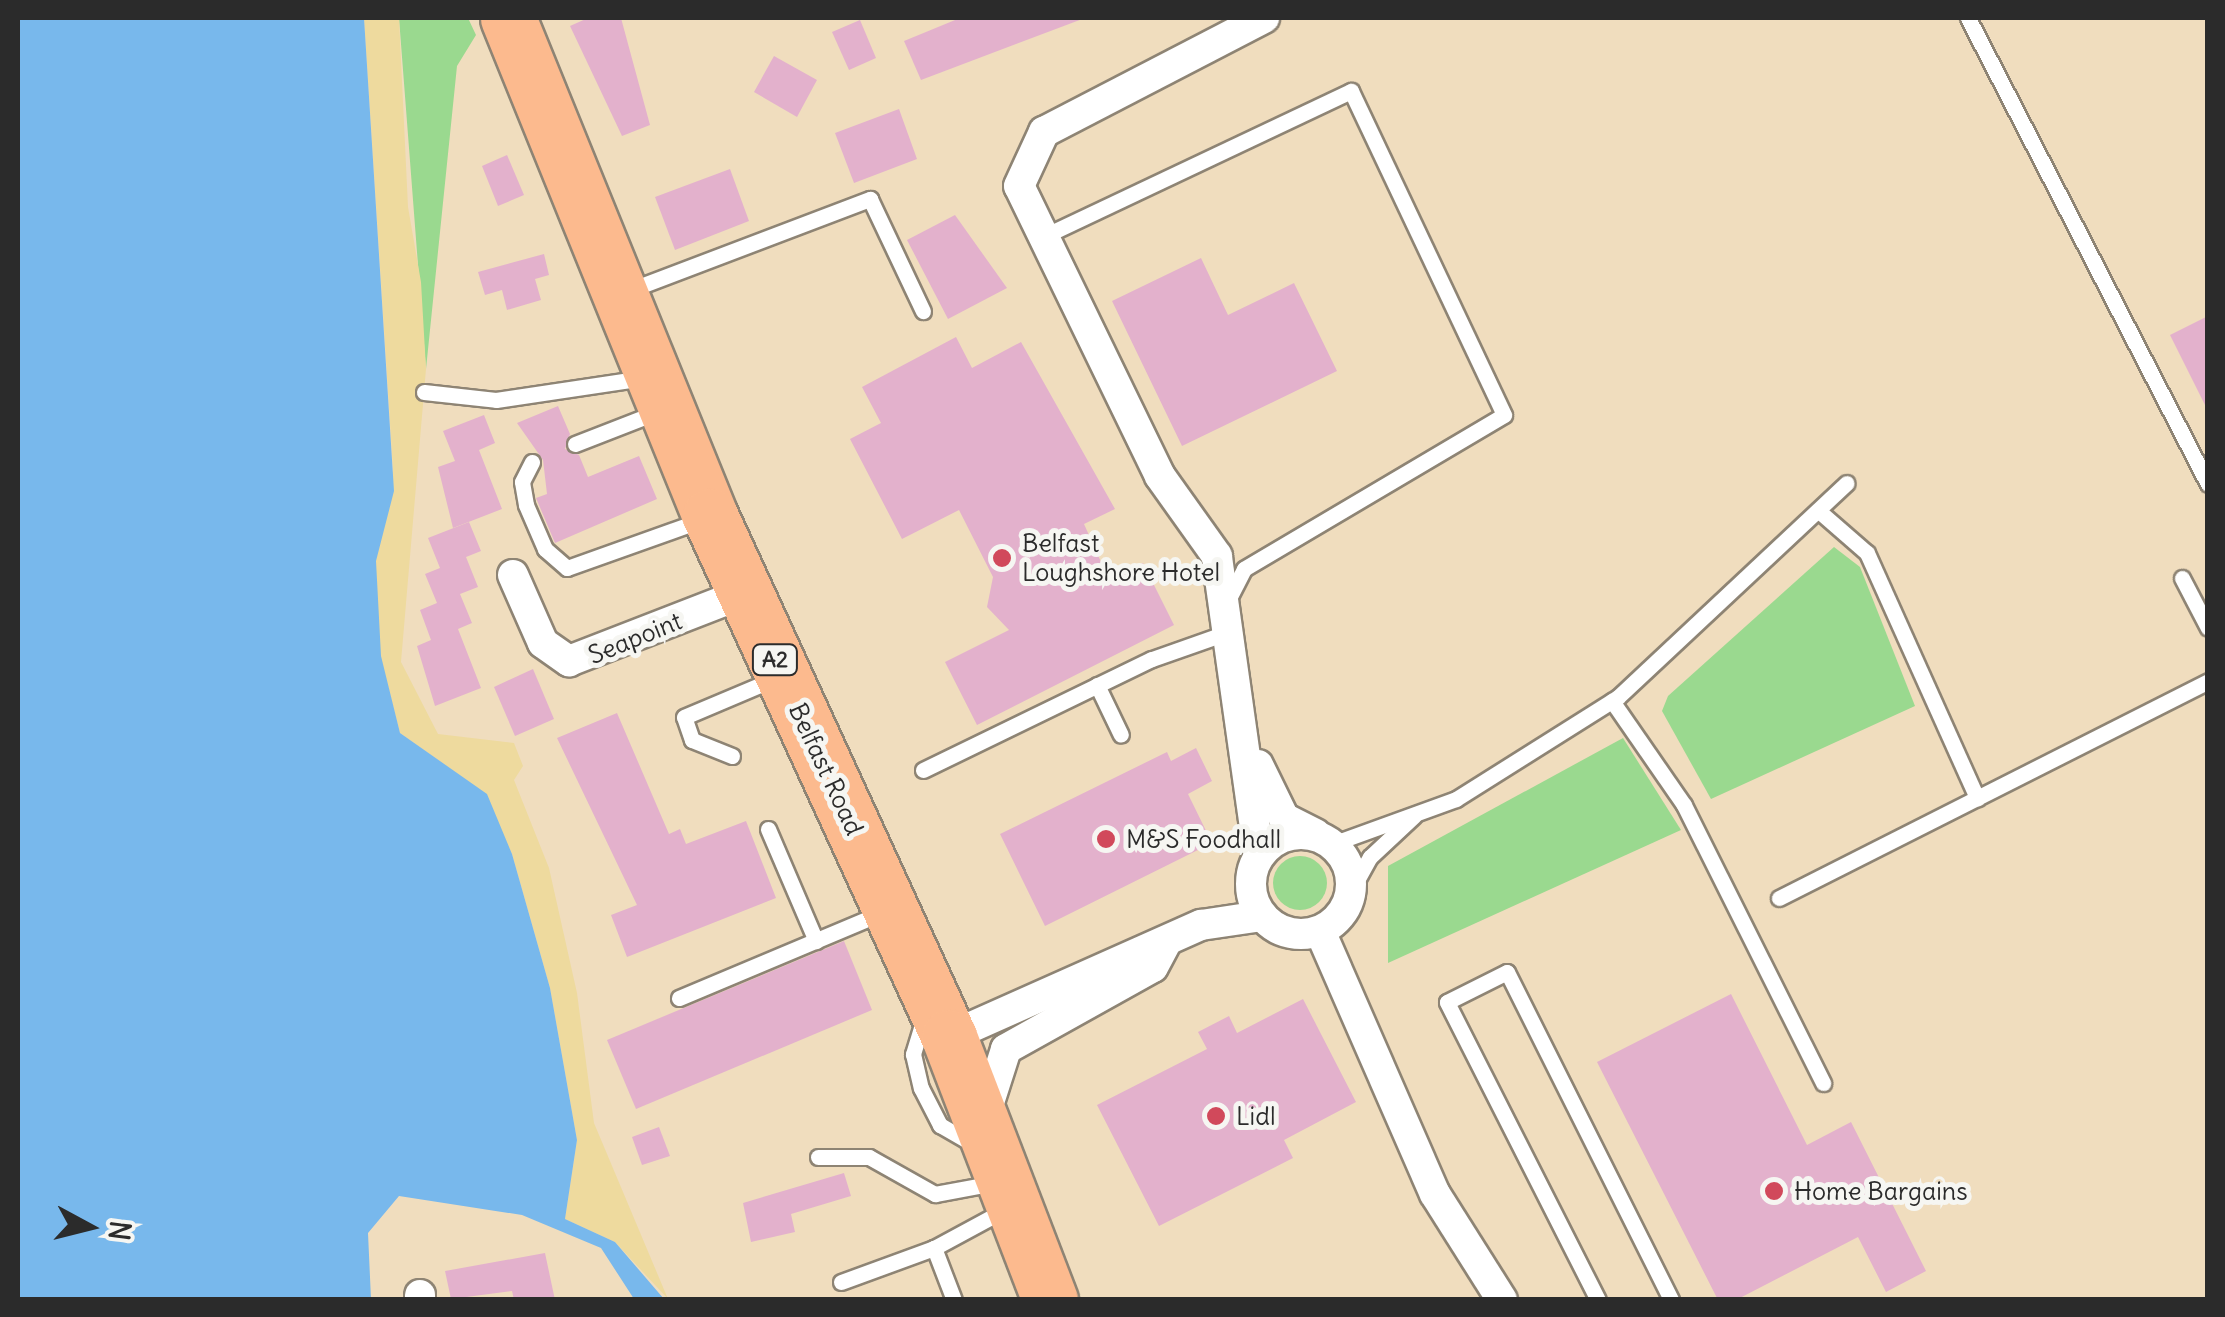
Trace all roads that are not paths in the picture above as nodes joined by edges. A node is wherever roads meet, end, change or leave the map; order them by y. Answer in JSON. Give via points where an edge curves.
{"nodes":[{"id":1,"x":508,"y":18,"type":"edge"},
{"id":2,"x":1264,"y":18,"type":"edge"},
{"id":3,"x":1968,"y":18,"type":"edge"},
{"id":4,"x":1040,"y":238,"type":"junction"},
{"id":5,"x":620,"y":294,"type":"junction"},
{"id":6,"x":923,"y":310,"type":"dead end"},
{"id":7,"x":424,"y":392,"type":"dead end"},
{"id":8,"x":659,"y":393,"type":"junction"},
{"id":9,"x":575,"y":444,"type":"dead end"},
{"id":10,"x":532,"y":462,"type":"dead end"},
{"id":11,"x":1847,"y":483,"type":"dead end"},
{"id":12,"x":2208,"y":484,"type":"edge"},
{"id":13,"x":1820,"y":512,"type":"junction"},
{"id":14,"x":710,"y":516,"type":"junction"},
{"id":15,"x":1231,"y":562,"type":"junction"},
{"id":16,"x":513,"y":575,"type":"dead end"},
{"id":17,"x":2182,"y":578,"type":"dead end"},
{"id":18,"x":744,"y":593,"type":"junction"},
{"id":19,"x":1225,"y":624,"type":"junction"},
{"id":20,"x":2208,"y":628,"type":"edge"},
{"id":21,"x":782,"y":676,"type":"junction"},
{"id":22,"x":2208,"y":681,"type":"edge"},
{"id":23,"x":1097,"y":685,"type":"junction"},
{"id":24,"x":1612,"y":701,"type":"junction"},
{"id":25,"x":1121,"y":735,"type":"dead end"},
{"id":26,"x":1249,"y":744,"type":"junction"},
{"id":27,"x":732,"y":756,"type":"dead end"},
{"id":28,"x":923,"y":770,"type":"dead end"},
{"id":29,"x":1978,"y":798,"type":"junction"},
{"id":30,"x":1414,"y":816,"type":"junction"},
{"id":31,"x":768,"y":829,"type":"dead end"},
{"id":32,"x":1325,"y":840,"type":"junction"},
{"id":33,"x":1259,"y":856,"type":"junction"},
{"id":34,"x":1250,"y":887,"type":"junction"},
{"id":35,"x":1351,"y":891,"type":"junction"},
{"id":36,"x":1779,"y":898,"type":"dead end"},
{"id":37,"x":892,"y":909,"type":"junction"},
{"id":38,"x":1262,"y":916,"type":"junction"},
{"id":39,"x":1200,"y":925,"type":"junction"},
{"id":40,"x":1320,"y":931,"type":"junction"},
{"id":41,"x":1169,"y":937,"type":"junction"},
{"id":42,"x":816,"y":940,"type":"junction"},
{"id":43,"x":679,"y":998,"type":"dead end"},
{"id":44,"x":940,"y":1017,"type":"junction"},
{"id":45,"x":1824,"y":1083,"type":"dead end"},
{"id":46,"x":818,"y":1158,"type":"dead end"},
{"id":47,"x":999,"y":1167,"type":"junction"},
{"id":48,"x":934,"y":1248,"type":"junction"},
{"id":49,"x":841,"y":1282,"type":"dead end"},
{"id":50,"x":954,"y":1300,"type":"edge"},
{"id":51,"x":1050,"y":1300,"type":"edge"},
{"id":52,"x":1502,"y":1300,"type":"edge"},
{"id":53,"x":1598,"y":1300,"type":"edge"},
{"id":54,"x":1671,"y":1300,"type":"edge"}],
"edges":[{"from":1,"to":5,"type":"highway","name":"Belfast Road","number":"A2"},
{"from":2,"to":4,"type":"street","via":[[1044,132],[1020,186]]},
{"from":3,"to":12,"type":"lane"},
{"from":4,"to":15,"type":"street","via":[[1160,476]]},
{"from":4,"to":15,"type":"lane","via":[[1351,91],[1504,415]]},
{"from":5,"to":6,"type":"lane","via":[[870,199]]},
{"from":5,"to":8,"type":"highway","name":"Belfast Road","number":"A2"},
{"from":7,"to":8,"type":"lane","via":[[496,400]]},
{"from":8,"to":9,"type":"lane"},
{"from":8,"to":14,"type":"highway","name":"Belfast Road","number":"A2"},
{"from":10,"to":14,"type":"lane","via":[[522,482],[526,505],[545,549],[567,568]]},
{"from":11,"to":13,"type":"lane"},
{"from":13,"to":24,"type":"lane"},
{"from":13,"to":29,"type":"lane","via":[[1867,553]]},
{"from":14,"to":18,"type":"highway","name":"Belfast Road","number":"A2"},
{"from":15,"to":19,"type":"street"},
{"from":16,"to":18,"type":"street","name":"Seapoint","via":[[539,636],[569,662]]},
{"from":17,"to":20,"type":"lane"},
{"from":18,"to":21,"type":"highway","name":"Belfast Road","number":"A2"},
{"from":19,"to":23,"type":"lane"},
{"from":19,"to":26,"type":"street"},
{"from":21,"to":27,"type":"lane","via":[[684,717],[692,740]]},
{"from":21,"to":37,"type":"highway","name":"Belfast Road","number":"A2"},
{"from":22,"to":29,"type":"lane"},
{"from":23,"to":25,"type":"lane"},
{"from":23,"to":28,"type":"lane"},
{"from":24,"to":30,"type":"lane"},
{"from":24,"to":45,"type":"lane","via":[[1684,806]]},
{"from":26,"to":32,"type":"street","via":[[1284,818]]},
{"from":26,"to":33,"type":"street"},
{"from":29,"to":36,"type":"lane"},
{"from":30,"to":32,"type":"lane"},
{"from":30,"to":35,"type":"lane","via":[[1370,857]]},
{"from":31,"to":42,"type":"lane"},
{"from":32,"to":33,"type":"street","via":[[1285,836]]},
{"from":32,"to":35,"type":"street"},
{"from":33,"to":34,"type":"street"},
{"from":34,"to":38,"type":"street"},
{"from":34,"to":39,"type":"street"},
{"from":35,"to":40,"type":"street"},
{"from":37,"to":42,"type":"lane"},
{"from":37,"to":44,"type":"highway","name":"Belfast Road","number":"A2"},
{"from":38,"to":39,"type":"street"},
{"from":38,"to":40,"type":"street","via":[[1288,933]]},
{"from":39,"to":41,"type":"street"},
{"from":40,"to":52,"type":"street","via":[[1435,1194]]},
{"from":41,"to":44,"type":"street"},
{"from":41,"to":47,"type":"street","via":[[1153,967],[1006,1049]]},
{"from":42,"to":43,"type":"lane"},
{"from":44,"to":47,"type":"highway","name":"Belfast Road","number":"A2"},
{"from":46,"to":47,"type":"lane","via":[[869,1157],[935,1194]]},
{"from":47,"to":48,"type":"lane"},
{"from":47,"to":51,"type":"highway","name":"Belfast Road","number":"A2"},
{"from":48,"to":49,"type":"lane"},
{"from":48,"to":50,"type":"lane"},
{"from":53,"to":54,"type":"lane","via":[[1447,1002],[1507,972]]}]}
